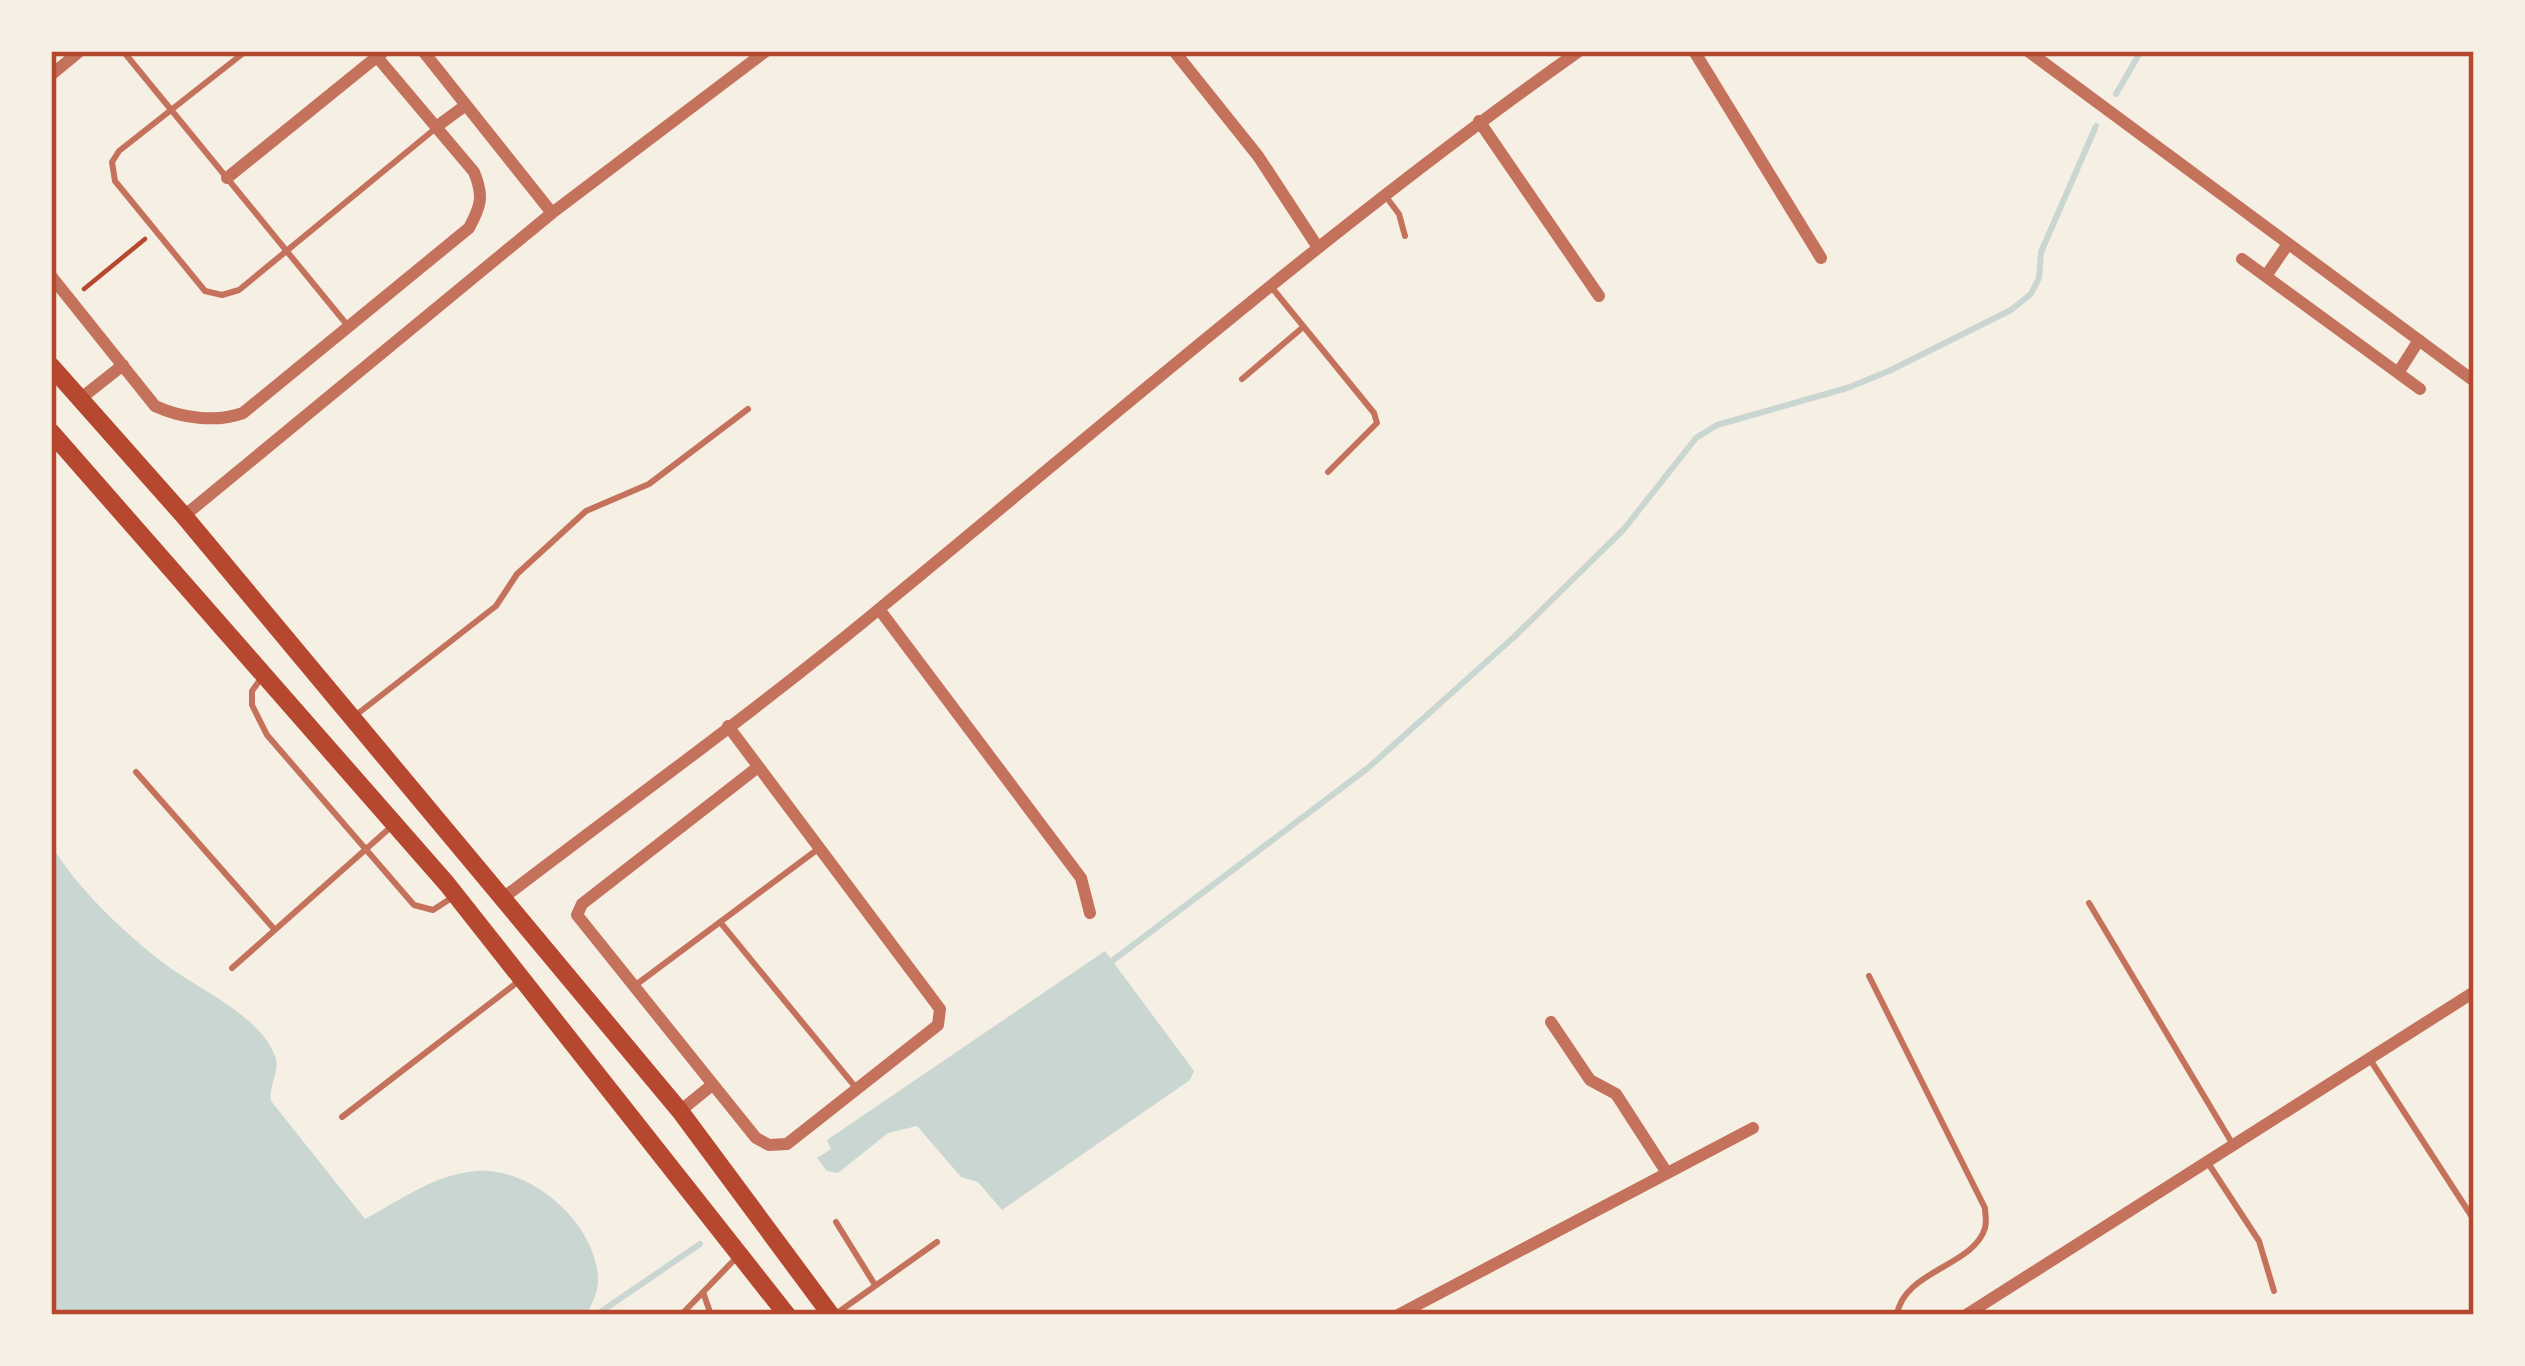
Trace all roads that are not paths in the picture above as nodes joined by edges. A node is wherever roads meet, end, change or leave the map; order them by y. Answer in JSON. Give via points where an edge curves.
{"nodes":[{"id":1,"x":80,"y":51,"type":"edge"},
{"id":2,"x":123,"y":51,"type":"edge"},
{"id":3,"x":245,"y":51,"type":"edge"},
{"id":4,"x":423,"y":51,"type":"edge"},
{"id":5,"x":766,"y":51,"type":"edge"},
{"id":6,"x":1174,"y":51,"type":"edge"},
{"id":7,"x":1579,"y":51,"type":"edge"},
{"id":8,"x":1694,"y":51,"type":"edge"},
{"id":9,"x":2028,"y":51,"type":"edge"},
{"id":10,"x":378,"y":53,"type":"edge"},
{"id":11,"x":1562,"y":56,"type":"edge"},
{"id":12,"x":51,"y":75,"type":"edge"},
{"id":13,"x":466,"y":105,"type":"junction"},
{"id":14,"x":170,"y":109,"type":"junction"},
{"id":15,"x":1479,"y":122,"type":"junction"},
{"id":16,"x":436,"y":128,"type":"junction"},
{"id":17,"x":226,"y":178,"type":"junction"},
{"id":18,"x":1384,"y":195,"type":"junction"},
{"id":19,"x":552,"y":213,"type":"junction"},
{"id":20,"x":1405,"y":236,"type":"dead end"},
{"id":21,"x":2288,"y":244,"type":"junction"},
{"id":22,"x":1317,"y":246,"type":"junction"},
{"id":23,"x":285,"y":249,"type":"junction"},
{"id":24,"x":1821,"y":258,"type":"dead end"},
{"id":25,"x":2242,"y":259,"type":"dead end"},
{"id":26,"x":51,"y":276,"type":"edge"},
{"id":27,"x":2266,"y":276,"type":"junction"},
{"id":28,"x":1271,"y":286,"type":"junction"},
{"id":29,"x":1599,"y":296,"type":"dead end"},
{"id":30,"x":348,"y":326,"type":"junction"},
{"id":31,"x":1302,"y":328,"type":"junction"},
{"id":32,"x":2419,"y":340,"type":"junction"},
{"id":33,"x":123,"y":365,"type":"junction"},
{"id":34,"x":51,"y":366,"type":"edge"},
{"id":35,"x":2398,"y":373,"type":"junction"},
{"id":36,"x":1242,"y":379,"type":"dead end"},
{"id":37,"x":2474,"y":381,"type":"edge"},
{"id":38,"x":2420,"y":389,"type":"dead end"},
{"id":39,"x":80,"y":399,"type":"junction"},
{"id":40,"x":748,"y":409,"type":"dead end"},
{"id":41,"x":51,"y":432,"type":"edge"},
{"id":42,"x":1328,"y":472,"type":"dead end"},
{"id":43,"x":184,"y":516,"type":"junction"},
{"id":44,"x":879,"y":610,"type":"junction"},
{"id":45,"x":264,"y":675,"type":"junction"},
{"id":46,"x":353,"y":717,"type":"junction"},
{"id":47,"x":728,"y":726,"type":"junction"},
{"id":48,"x":758,"y":766,"type":"junction"},
{"id":49,"x":136,"y":772,"type":"dead end"},
{"id":50,"x":394,"y":824,"type":"junction"},
{"id":51,"x":819,"y":848,"type":"junction"},
{"id":52,"x":364,"y":851,"type":"junction"},
{"id":53,"x":455,"y":896,"type":"junction"},
{"id":54,"x":503,"y":898,"type":"junction"},
{"id":55,"x":2089,"y":903,"type":"dead end"},
{"id":56,"x":1090,"y":913,"type":"dead end"},
{"id":57,"x":720,"y":922,"type":"junction"},
{"id":58,"x":275,"y":930,"type":"junction"},
{"id":59,"x":232,"y":968,"type":"dead end"},
{"id":60,"x":1869,"y":976,"type":"dead end"},
{"id":61,"x":522,"y":979,"type":"junction"},
{"id":62,"x":634,"y":987,"type":"junction"},
{"id":63,"x":2474,"y":992,"type":"edge"},
{"id":64,"x":1551,"y":1022,"type":"dead end"},
{"id":65,"x":2369,"y":1058,"type":"junction"},
{"id":66,"x":712,"y":1085,"type":"junction"},
{"id":67,"x":856,"y":1089,"type":"junction"},
{"id":68,"x":680,"y":1111,"type":"junction"},
{"id":69,"x":342,"y":1117,"type":"dead end"},
{"id":70,"x":1753,"y":1128,"type":"dead end"},
{"id":71,"x":2232,"y":1143,"type":"junction"},
{"id":72,"x":2206,"y":1160,"type":"junction"},
{"id":73,"x":1667,"y":1173,"type":"junction"},
{"id":74,"x":2474,"y":1220,"type":"edge"},
{"id":75,"x":836,"y":1222,"type":"dead end"},
{"id":76,"x":937,"y":1242,"type":"dead end"},
{"id":77,"x":740,"y":1254,"type":"junction"},
{"id":78,"x":876,"y":1286,"type":"junction"},
{"id":79,"x":2274,"y":1291,"type":"dead end"},
{"id":80,"x":703,"y":1292,"type":"junction"},
{"id":81,"x":681,"y":1315,"type":"edge"},
{"id":82,"x":711,"y":1315,"type":"edge"},
{"id":83,"x":787,"y":1315,"type":"edge"},
{"id":84,"x":833,"y":1315,"type":"edge"},
{"id":85,"x":1399,"y":1315,"type":"edge"},
{"id":86,"x":1897,"y":1315,"type":"edge"},
{"id":87,"x":1966,"y":1315,"type":"edge"}],
"edges":[{"from":1,"to":12,"type":"street"},
{"from":2,"to":14,"type":"lane"},
{"from":3,"to":14,"type":"lane"},
{"from":4,"to":13,"type":"street"},
{"from":5,"to":19,"type":"street"},
{"from":6,"to":22,"type":"street"},
{"from":7,"to":11,"type":"street"},
{"from":8,"to":24,"type":"street"},
{"from":9,"to":21,"type":"street"},
{"from":10,"to":16,"type":"street"},
{"from":10,"to":17,"type":"street"},
{"from":11,"to":15,"type":"street"},
{"from":13,"to":16,"type":"street"},
{"from":13,"to":19,"type":"street"},
{"from":14,"to":17,"type":"lane"},
{"from":14,"to":23,"type":"lane","via":[[112,162],[115,181],[154,231],[205,291],[222,295]]},
{"from":15,"to":18,"type":"street"},
{"from":15,"to":29,"type":"street"},
{"from":16,"to":23,"type":"lane"},
{"from":16,"to":30,"type":"street","via":[[474,172],[480,208],[469,228]]},
{"from":17,"to":23,"type":"lane"},
{"from":18,"to":20,"type":"lane"},
{"from":18,"to":22,"type":"street"},
{"from":19,"to":43,"type":"street"},
{"from":21,"to":27,"type":"street"},
{"from":21,"to":32,"type":"street"},
{"from":22,"to":28,"type":"street"},
{"from":23,"to":30,"type":"lane"},
{"from":25,"to":27,"type":"street"},
{"from":26,"to":33,"type":"street"},
{"from":27,"to":35,"type":"street"},
{"from":28,"to":31,"type":"lane"},
{"from":28,"to":44,"type":"street"},
{"from":30,"to":33,"type":"street","via":[[227,419],[155,406]]},
{"from":31,"to":36,"type":"lane"},
{"from":31,"to":42,"type":"lane","via":[[1377,423]]},
{"from":32,"to":35,"type":"street"},
{"from":32,"to":37,"type":"street"},
{"from":33,"to":39,"type":"street"},
{"from":34,"to":39,"type":"main road"},
{"from":35,"to":38,"type":"street"},
{"from":39,"to":43,"type":"main road"},
{"from":40,"to":46,"type":"lane","via":[[649,484],[586,511],[473,626]]},
{"from":41,"to":45,"type":"main road"},
{"from":43,"to":46,"type":"main road"},
{"from":44,"to":47,"type":"street"},
{"from":44,"to":56,"type":"street","via":[[1081,878]]},
{"from":45,"to":50,"type":"main road"},
{"from":45,"to":52,"type":"lane","via":[[252,691],[257,719]]},
{"from":46,"to":54,"type":"main road"},
{"from":47,"to":48,"type":"street"},
{"from":47,"to":54,"type":"street"},
{"from":48,"to":51,"type":"street"},
{"from":48,"to":62,"type":"street","via":[[577,909],[578,921]]},
{"from":49,"to":58,"type":"lane"},
{"from":50,"to":52,"type":"lane"},
{"from":50,"to":53,"type":"main road"},
{"from":51,"to":57,"type":"lane"},
{"from":51,"to":67,"type":"street","via":[[942,1013],[938,1025]]},
{"from":52,"to":53,"type":"lane","via":[[414,905],[433,910]]},
{"from":52,"to":58,"type":"lane"},
{"from":53,"to":61,"type":"main road"},
{"from":54,"to":68,"type":"main road"},
{"from":55,"to":71,"type":"lane"},
{"from":57,"to":62,"type":"lane"},
{"from":57,"to":67,"type":"lane"},
{"from":58,"to":59,"type":"lane"},
{"from":60,"to":86,"type":"lane","via":[[1985,1208],[1976,1243],[1904,1294]]},
{"from":61,"to":69,"type":"lane"},
{"from":61,"to":77,"type":"main road"},
{"from":62,"to":66,"type":"street"},
{"from":63,"to":65,"type":"street"},
{"from":64,"to":73,"type":"street","via":[[1590,1080],[1616,1094]]},
{"from":65,"to":71,"type":"street"},
{"from":65,"to":74,"type":"lane"},
{"from":66,"to":67,"type":"street","via":[[756,1138],[778,1146]]},
{"from":66,"to":68,"type":"street"},
{"from":68,"to":84,"type":"main road"},
{"from":70,"to":73,"type":"street"},
{"from":71,"to":72,"type":"street"},
{"from":72,"to":79,"type":"lane","via":[[2259,1241]]},
{"from":72,"to":87,"type":"street"},
{"from":73,"to":85,"type":"street"},
{"from":75,"to":78,"type":"lane"},
{"from":76,"to":78,"type":"lane"},
{"from":77,"to":80,"type":"lane"},
{"from":77,"to":83,"type":"main road"},
{"from":78,"to":84,"type":"lane"},
{"from":80,"to":81,"type":"lane"},
{"from":80,"to":82,"type":"lane"}]}
